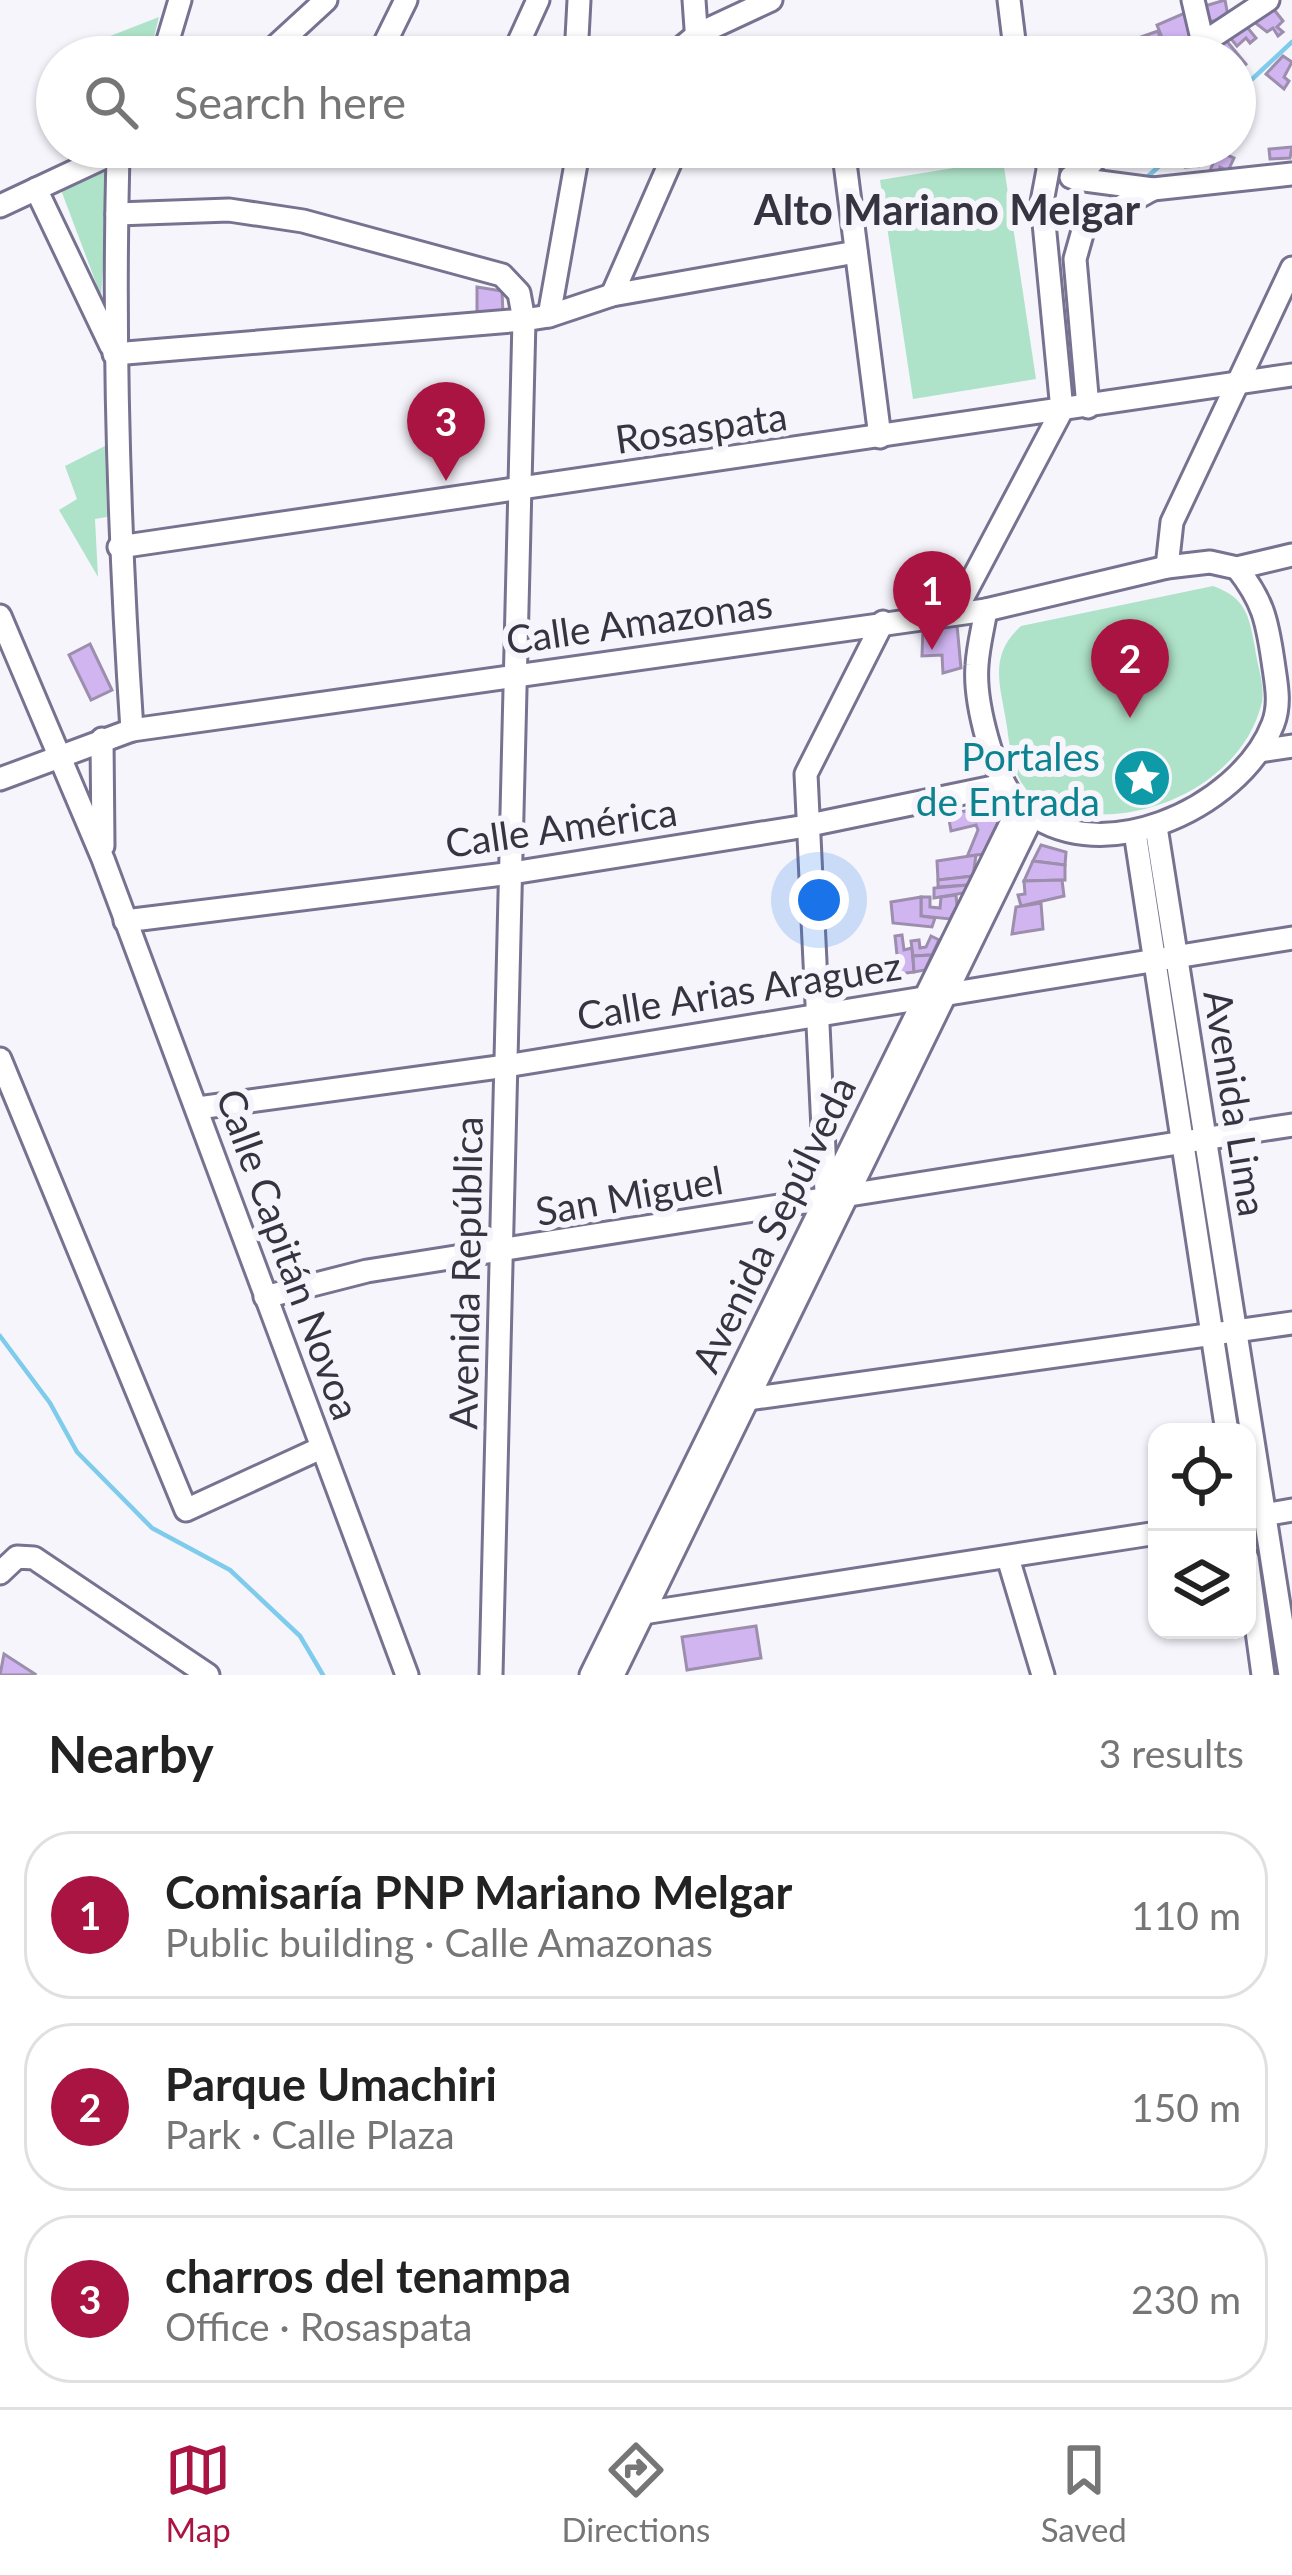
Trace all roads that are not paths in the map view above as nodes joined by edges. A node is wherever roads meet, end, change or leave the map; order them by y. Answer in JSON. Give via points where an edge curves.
{"nodes":[{"id":1,"x":180,"y":0,"type":"edge"},
{"id":2,"x":326,"y":0,"type":"edge"},
{"id":3,"x":406,"y":0,"type":"edge"},
{"id":4,"x":538,"y":0,"type":"edge"},
{"id":5,"x":579,"y":0,"type":"edge"},
{"id":6,"x":694,"y":0,"type":"edge"},
{"id":7,"x":771,"y":0,"type":"edge"},
{"id":8,"x":1010,"y":0,"type":"edge"},
{"id":9,"x":1193,"y":0,"type":"edge"},
{"id":10,"x":1268,"y":0,"type":"edge"},
{"id":11,"x":169,"y":36,"type":"edge"},
{"id":12,"x":287,"y":36,"type":"edge"},
{"id":13,"x":388,"y":36,"type":"edge"},
{"id":14,"x":522,"y":36,"type":"edge"},
{"id":15,"x":577,"y":36,"type":"edge"},
{"id":16,"x":697,"y":36,"type":"edge"},
{"id":17,"x":714,"y":36,"type":"edge"},
{"id":18,"x":1014,"y":36,"type":"edge"},
{"id":19,"x":1195,"y":36,"type":"edge"},
{"id":20,"x":1216,"y":36,"type":"edge"},
{"id":21,"x":82,"y":168,"type":"edge"},
{"id":22,"x":121,"y":168,"type":"edge"},
{"id":23,"x":575,"y":168,"type":"edge"},
{"id":24,"x":668,"y":168,"type":"edge"},
{"id":25,"x":846,"y":168,"type":"edge"},
{"id":26,"x":1046,"y":168,"type":"edge"},
{"id":27,"x":1061,"y":168,"type":"edge"},
{"id":28,"x":1087,"y":168,"type":"edge"},
{"id":29,"x":1292,"y":174,"type":"edge"},
{"id":30,"x":1077,"y":179,"type":"junction"},
{"id":31,"x":36,"y":189,"type":"junction"},
{"id":32,"x":1153,"y":190,"type":"junction"},
{"id":33,"x":0,"y":206,"type":"edge"},
{"id":34,"x":117,"y":214,"type":"junction"},
{"id":35,"x":856,"y":252,"type":"junction"},
{"id":36,"x":1292,"y":268,"type":"edge"},
{"id":37,"x":611,"y":295,"type":"junction"},
{"id":38,"x":549,"y":316,"type":"junction"},
{"id":39,"x":524,"y":320,"type":"junction"},
{"id":40,"x":114,"y":354,"type":"junction"},
{"id":41,"x":1292,"y":375,"type":"edge"},
{"id":42,"x":1238,"y":386,"type":"junction"},
{"id":43,"x":1088,"y":407,"type":"junction"},
{"id":44,"x":1062,"y":410,"type":"junction"},
{"id":45,"x":880,"y":436,"type":"junction"},
{"id":46,"x":520,"y":490,"type":"junction"},
{"id":47,"x":119,"y":547,"type":"junction"},
{"id":48,"x":1292,"y":555,"type":"edge"},
{"id":49,"x":1167,"y":567,"type":"junction"},
{"id":50,"x":1237,"y":568,"type":"junction"},
{"id":51,"x":986,"y":610,"type":"junction"},
{"id":52,"x":954,"y":614,"type":"junction"},
{"id":53,"x":0,"y":616,"type":"edge"},
{"id":54,"x":883,"y":622,"type":"junction"},
{"id":55,"x":515,"y":675,"type":"junction"},
{"id":56,"x":132,"y":730,"type":"junction"},
{"id":57,"x":102,"y":740,"type":"junction"},
{"id":58,"x":1292,"y":746,"type":"edge"},
{"id":59,"x":1260,"y":751,"type":"junction"},
{"id":60,"x":60,"y":756,"type":"junction"},
{"id":61,"x":0,"y":779,"type":"edge"},
{"id":62,"x":1003,"y":785,"type":"junction"},
{"id":63,"x":1027,"y":810,"type":"junction"},
{"id":64,"x":808,"y":826,"type":"junction"},
{"id":65,"x":1145,"y":830,"type":"junction"},
{"id":66,"x":103,"y":859,"type":"junction"},
{"id":67,"x":512,"y":873,"type":"junction"},
{"id":68,"x":125,"y":921,"type":"junction"},
{"id":69,"x":1292,"y":938,"type":"edge"},
{"id":70,"x":1176,"y":957,"type":"junction"},
{"id":71,"x":1151,"y":961,"type":"junction"},
{"id":72,"x":936,"y":995,"type":"junction"},
{"id":73,"x":818,"y":1013,"type":"junction"},
{"id":74,"x":0,"y":1059,"type":"edge"},
{"id":75,"x":506,"y":1066,"type":"junction"},
{"id":76,"x":198,"y":1108,"type":"junction"},
{"id":77,"x":1292,"y":1126,"type":"edge"},
{"id":78,"x":1205,"y":1139,"type":"junction"},
{"id":79,"x":1180,"y":1143,"type":"junction"},
{"id":80,"x":837,"y":1197,"type":"junction"},
{"id":81,"x":502,"y":1252,"type":"junction"},
{"id":82,"x":265,"y":1297,"type":"junction"},
{"id":83,"x":1292,"y":1323,"type":"edge"},
{"id":84,"x":1235,"y":1332,"type":"junction"},
{"id":85,"x":1210,"y":1336,"type":"junction"},
{"id":86,"x":739,"y":1395,"type":"junction"},
{"id":87,"x":1225,"y":1423,"type":"edge"},
{"id":88,"x":1245,"y":1423,"type":"edge"},
{"id":89,"x":321,"y":1448,"type":"junction"},
{"id":90,"x":1292,"y":1510,"type":"edge"},
{"id":91,"x":1256,"y":1516,"type":"edge"},
{"id":92,"x":1148,"y":1534,"type":"edge"},
{"id":93,"x":1007,"y":1558,"type":"junction"},
{"id":94,"x":0,"y":1573,"type":"edge"},
{"id":95,"x":634,"y":1609,"type":"junction"},
{"id":96,"x":1256,"y":1620,"type":"edge"},
{"id":97,"x":208,"y":1675,"type":"edge"},
{"id":98,"x":407,"y":1675,"type":"edge"},
{"id":99,"x":491,"y":1675,"type":"edge"},
{"id":100,"x":591,"y":1675,"type":"edge"},
{"id":101,"x":613,"y":1675,"type":"edge"},
{"id":102,"x":1042,"y":1675,"type":"edge"},
{"id":103,"x":1264,"y":1675,"type":"edge"},
{"id":104,"x":1290,"y":1675,"type":"edge"}],
"edges":[{"from":1,"to":11,"type":"street"},
{"from":2,"to":12,"type":"street"},
{"from":3,"to":13,"type":"street"},
{"from":4,"to":14,"type":"street"},
{"from":5,"to":15,"type":"street"},
{"from":6,"to":16,"type":"street"},
{"from":7,"to":17,"type":"street"},
{"from":8,"to":18,"type":"street"},
{"from":9,"to":19,"type":"street"},
{"from":10,"to":20,"type":"street"},
{"from":21,"to":31,"type":"street"},
{"from":22,"to":34,"type":"street"},
{"from":23,"to":38,"type":"street"},
{"from":24,"to":37,"type":"street"},
{"from":25,"to":35,"type":"street"},
{"from":26,"to":44,"type":"street","via":[[1042,202]]},
{"from":27,"to":30,"type":"street"},
{"from":28,"to":30,"type":"street"},
{"from":29,"to":32,"type":"street"},
{"from":30,"to":32,"type":"street"},
{"from":31,"to":33,"type":"street"},
{"from":31,"to":40,"type":"street"},
{"from":32,"to":43,"type":"street","via":[[1084,226],[1075,259]]},
{"from":34,"to":39,"type":"street","via":[[229,210],[303,221],[502,275],[515,285]]},
{"from":34,"to":40,"type":"street"},
{"from":35,"to":37,"type":"street"},
{"from":35,"to":45,"type":"street"},
{"from":36,"to":42,"type":"street"},
{"from":37,"to":38,"type":"street"},
{"from":38,"to":39,"type":"street"},
{"from":39,"to":40,"type":"street"},
{"from":39,"to":46,"type":"street","name":"Avenida República"},
{"from":40,"to":47,"type":"street"},
{"from":41,"to":42,"type":"street","name":"Rosaspata"},
{"from":42,"to":43,"type":"street","name":"Rosaspata"},
{"from":42,"to":49,"type":"street","via":[[1172,522]]},
{"from":43,"to":44,"type":"street","name":"Rosaspata"},
{"from":44,"to":45,"type":"street","name":"Rosaspata"},
{"from":44,"to":52,"type":"street"},
{"from":45,"to":46,"type":"street","name":"Rosaspata"},
{"from":46,"to":47,"type":"street","name":"Rosaspata"},
{"from":46,"to":55,"type":"street","name":"Avenida República"},
{"from":47,"to":56,"type":"street"},
{"from":48,"to":50,"type":"street","name":"Calle Amazonas"},
{"from":49,"to":50,"type":"street","name":"Calle Amazonas"},
{"from":49,"to":51,"type":"street","name":"Calle Amazonas"},
{"from":50,"to":59,"type":"street","via":[[1267,616],[1278,700]]},
{"from":51,"to":52,"type":"street","name":"Calle Amazonas"},
{"from":51,"to":62,"type":"street","via":[[976,670]]},
{"from":52,"to":54,"type":"street","name":"Calle Amazonas"},
{"from":53,"to":60,"type":"street","name":"Calle Capitán Novoa"},
{"from":54,"to":55,"type":"street","name":"Calle Amazonas"},
{"from":54,"to":64,"type":"street","via":[[806,774]]},
{"from":55,"to":56,"type":"street","name":"Calle Amazonas"},
{"from":55,"to":67,"type":"street","name":"Avenida República"},
{"from":56,"to":57,"type":"street","name":"Calle Amazonas"},
{"from":57,"to":60,"type":"street","name":"Calle Amazonas"},
{"from":57,"to":66,"type":"street","name":"Calle Capitán Novoa"},
{"from":58,"to":59,"type":"street"},
{"from":59,"to":65,"type":"street","via":[[1195,810]]},
{"from":60,"to":61,"type":"street","name":"Calle Amazonas"},
{"from":60,"to":66,"type":"street","name":"Calle Capitán Novoa"},
{"from":62,"to":63,"type":"street"},
{"from":62,"to":64,"type":"street","name":"Calle América"},
{"from":63,"to":65,"type":"street","via":[[1095,833]]},
{"from":63,"to":72,"type":"street","name":"Avenida Sepúlveda"},
{"from":64,"to":67,"type":"street","name":"Calle América"},
{"from":64,"to":73,"type":"street"},
{"from":65,"to":70,"type":"street","name":"Avenida Lima"},
{"from":65,"to":71,"type":"street","name":"Avenida Lima"},
{"from":66,"to":68,"type":"street","name":"Calle Capitán Novoa"},
{"from":67,"to":68,"type":"street","name":"Calle América"},
{"from":67,"to":75,"type":"street","name":"Avenida República"},
{"from":68,"to":76,"type":"street","name":"Calle Capitán Novoa"},
{"from":69,"to":70,"type":"street","name":"Calle Arias Araguez"},
{"from":70,"to":71,"type":"street","name":"Calle Arias Araguez"},
{"from":70,"to":78,"type":"street","name":"Avenida Lima"},
{"from":71,"to":72,"type":"street","name":"Calle Arias Araguez"},
{"from":71,"to":79,"type":"street","name":"Avenida Lima"},
{"from":72,"to":73,"type":"street","name":"Calle Arias Araguez"},
{"from":72,"to":80,"type":"street","name":"Avenida Sepúlveda"},
{"from":73,"to":75,"type":"street","name":"Calle Arias Araguez"},
{"from":73,"to":80,"type":"street"},
{"from":74,"to":89,"type":"street","via":[[186,1510]]},
{"from":75,"to":76,"type":"street","name":"Calle Arias Araguez"},
{"from":75,"to":81,"type":"street","name":"Avenida República"},
{"from":76,"to":82,"type":"street","name":"Calle Capitán Novoa"},
{"from":77,"to":78,"type":"street","name":"San Miguel"},
{"from":78,"to":79,"type":"street","name":"San Miguel"},
{"from":78,"to":84,"type":"street","name":"Avenida Lima"},
{"from":79,"to":80,"type":"street","name":"San Miguel"},
{"from":79,"to":85,"type":"street","name":"Avenida Lima"},
{"from":80,"to":81,"type":"street","name":"San Miguel"},
{"from":80,"to":86,"type":"street","name":"Avenida Sepúlveda"},
{"from":81,"to":82,"type":"street","name":"San Miguel","via":[[367,1271]]},
{"from":81,"to":99,"type":"street","name":"Avenida República"},
{"from":82,"to":89,"type":"street","name":"Calle Capitán Novoa"},
{"from":83,"to":84,"type":"street"},
{"from":84,"to":85,"type":"street"},
{"from":84,"to":88,"type":"street","name":"Avenida Lima"},
{"from":85,"to":86,"type":"street"},
{"from":85,"to":87,"type":"street","name":"Avenida Lima"},
{"from":86,"to":95,"type":"street","name":"Avenida Sepúlveda"},
{"from":89,"to":98,"type":"street","name":"Calle Capitán Novoa"},
{"from":90,"to":91,"type":"street"},
{"from":91,"to":104,"type":"street","name":"Avenida Lima"},
{"from":92,"to":93,"type":"street"},
{"from":93,"to":95,"type":"street"},
{"from":93,"to":102,"type":"street"},
{"from":94,"to":97,"type":"street","via":[[26,1556]]},
{"from":95,"to":100,"type":"street","name":"Avenida Sepúlveda"},
{"from":95,"to":101,"type":"street","name":"Avenida Sepúlveda"},
{"from":96,"to":103,"type":"street"}]}
